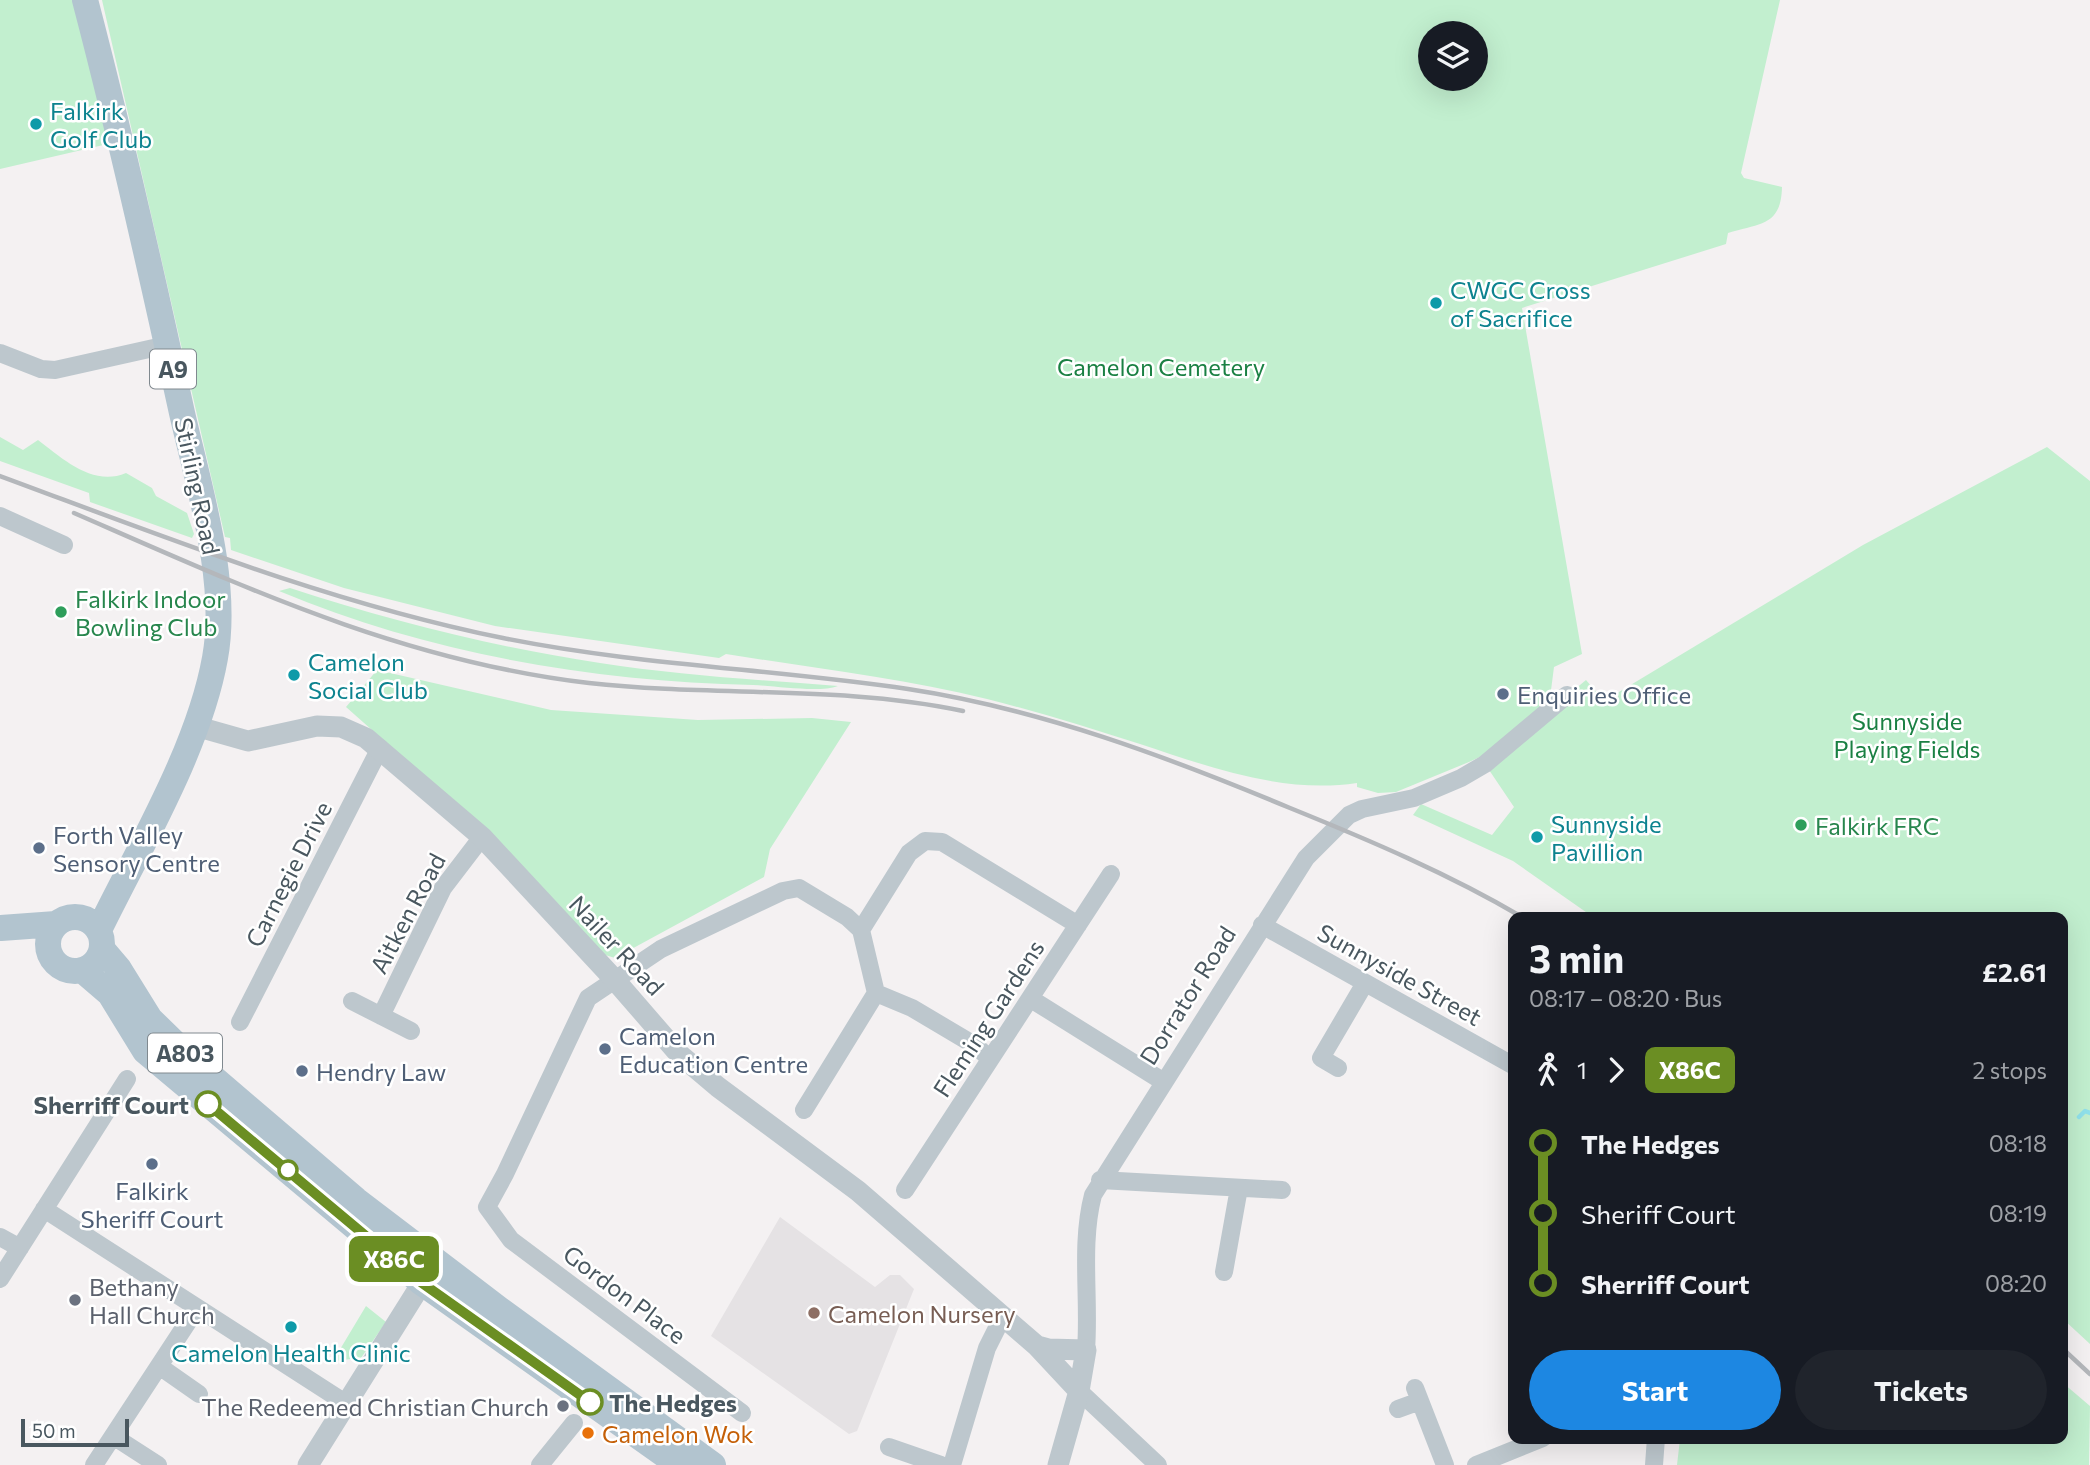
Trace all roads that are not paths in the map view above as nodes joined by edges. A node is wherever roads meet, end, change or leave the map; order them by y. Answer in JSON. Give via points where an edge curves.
{"nodes":[{"id":1,"x":85,"y":0,"type":"edge"},
{"id":2,"x":167,"y":345,"type":"junction"},
{"id":3,"x":0,"y":353,"type":"edge"},
{"id":4,"x":0,"y":516,"type":"edge"},
{"id":5,"x":64,"y":545,"type":"dead end"},
{"id":6,"x":1567,"y":695,"type":"dead end"},
{"id":7,"x":195,"y":726,"type":"junction"},
{"id":8,"x":380,"y":748,"type":"junction"},
{"id":9,"x":482,"y":837,"type":"junction"},
{"id":10,"x":1111,"y":874,"type":"dead end"},
{"id":11,"x":124,"y":880,"type":"junction"},
{"id":12,"x":66,"y":920,"type":"junction"},
{"id":13,"x":1078,"y":925,"type":"junction"},
{"id":14,"x":1262,"y":925,"type":"junction"},
{"id":15,"x":0,"y":928,"type":"edge"},
{"id":16,"x":861,"y":930,"type":"junction"},
{"id":17,"x":100,"y":939,"type":"junction"},
{"id":18,"x":49,"y":953,"type":"junction"},
{"id":19,"x":82,"y":970,"type":"junction"},
{"id":20,"x":614,"y":979,"type":"junction"},
{"id":21,"x":1365,"y":983,"type":"junction"},
{"id":22,"x":876,"y":993,"type":"junction"},
{"id":23,"x":1031,"y":999,"type":"junction"},
{"id":24,"x":352,"y":1001,"type":"dead end"},
{"id":25,"x":382,"y":1016,"type":"junction"},
{"id":26,"x":240,"y":1022,"type":"dead end"},
{"id":27,"x":411,"y":1031,"type":"dead end"},
{"id":28,"x":989,"y":1058,"type":"junction"},
{"id":29,"x":1508,"y":1063,"type":"edge"},
{"id":30,"x":1338,"y":1068,"type":"dead end"},
{"id":31,"x":127,"y":1079,"type":"dead end"},
{"id":32,"x":1164,"y":1082,"type":"junction"},
{"id":33,"x":804,"y":1110,"type":"dead end"},
{"id":34,"x":1100,"y":1180,"type":"junction"},
{"id":35,"x":1239,"y":1188,"type":"junction"},
{"id":36,"x":905,"y":1190,"type":"dead end"},
{"id":37,"x":1282,"y":1190,"type":"dead end"},
{"id":38,"x":44,"y":1209,"type":"junction"},
{"id":39,"x":0,"y":1237,"type":"edge"},
{"id":40,"x":405,"y":1238,"type":"junction"},
{"id":41,"x":20,"y":1248,"type":"junction"},
{"id":42,"x":1224,"y":1272,"type":"dead end"},
{"id":43,"x":0,"y":1279,"type":"edge"},
{"id":44,"x":422,"y":1283,"type":"junction"},
{"id":45,"x":197,"y":1308,"type":"junction"},
{"id":46,"x":1002,"y":1318,"type":"junction"},
{"id":47,"x":1037,"y":1346,"type":"junction"},
{"id":48,"x":1086,"y":1350,"type":"junction"},
{"id":49,"x":159,"y":1366,"type":"junction"},
{"id":50,"x":1079,"y":1391,"type":"junction"},
{"id":51,"x":199,"y":1394,"type":"dead end"},
{"id":52,"x":347,"y":1404,"type":"junction"},
{"id":53,"x":1398,"y":1409,"type":"dead end"},
{"id":54,"x":742,"y":1413,"type":"dead end"},
{"id":55,"x":575,"y":1423,"type":"dead end"},
{"id":56,"x":113,"y":1436,"type":"junction"},
{"id":57,"x":1528,"y":1444,"type":"edge"},
{"id":58,"x":1656,"y":1444,"type":"edge"},
{"id":59,"x":889,"y":1447,"type":"dead end"},
{"id":60,"x":94,"y":1465,"type":"edge"},
{"id":61,"x":158,"y":1465,"type":"edge"},
{"id":62,"x":308,"y":1465,"type":"edge"},
{"id":63,"x":540,"y":1465,"type":"edge"},
{"id":64,"x":679,"y":1465,"type":"edge"},
{"id":65,"x":713,"y":1465,"type":"edge"},
{"id":66,"x":941,"y":1465,"type":"edge"},
{"id":67,"x":952,"y":1465,"type":"edge"},
{"id":68,"x":1058,"y":1465,"type":"edge"},
{"id":69,"x":1158,"y":1465,"type":"edge"},
{"id":70,"x":1445,"y":1465,"type":"edge"},
{"id":71,"x":1476,"y":1465,"type":"edge"},
{"id":72,"x":1654,"y":1465,"type":"edge"}],
"edges":[{"from":1,"to":2,"type":"main road","name":"Stirling Road","number":"A9"},
{"from":2,"to":3,"type":"street","via":[[55,370]]},
{"from":2,"to":7,"type":"main road","name":"Stirling Road","number":"A9","via":[[216,574],[216,655]]},
{"from":4,"to":5,"type":"street"},
{"from":6,"to":14,"type":"street","name":"Dorrator Road","via":[[1485,764],[1461,778],[1414,798],[1349,816],[1306,858]]},
{"from":7,"to":8,"type":"street","name":"Nailer Road","via":[[248,741],[317,726],[341,727]]},
{"from":7,"to":11,"type":"main road","name":"Stirling Road","number":"A9"},
{"from":8,"to":9,"type":"street","name":"Nailer Road"},
{"from":8,"to":26,"type":"street","name":"Carnegie Drive"},
{"from":9,"to":20,"type":"street","name":"Nailer Road"},
{"from":9,"to":25,"type":"street","name":"Aitken Road","via":[[443,888]]},
{"from":10,"to":13,"type":"street","name":"Fleming Gardens"},
{"from":11,"to":12,"type":"main road","name":"Stirling Road","number":"A9"},
{"from":11,"to":17,"type":"main road","name":"Stirling Road","number":"A9"},
{"from":12,"to":15,"type":"main road"},
{"from":12,"to":17,"type":"main road","via":[[93,923]]},
{"from":12,"to":18,"type":"main road","via":[[48,937]]},
{"from":13,"to":16,"type":"street","via":[[942,842],[925,841],[909,853]]},
{"from":13,"to":23,"type":"street","name":"Fleming Gardens"},
{"from":14,"to":21,"type":"street","name":"Sunnyside Street"},
{"from":14,"to":32,"type":"street","name":"Dorrator Road"},
{"from":15,"to":18,"type":"main road"},
{"from":16,"to":20,"type":"street","via":[[799,888],[783,891],[661,949]]},
{"from":16,"to":22,"type":"street"},
{"from":17,"to":19,"type":"main road","via":[[95,962]]},
{"from":17,"to":40,"type":"main road","number":"A803","via":[[150,1019],[191,1059]]},
{"from":18,"to":19,"type":"main road","via":[[66,970]]},
{"from":19,"to":44,"type":"main road","number":"A803","via":[[110,994],[145,1051]]},
{"from":20,"to":46,"type":"street","name":"Nailer Road","via":[[680,1054],[858,1191]]},
{"from":20,"to":54,"type":"street","name":"Gordon Place","via":[[588,998],[487,1207],[511,1240]]},
{"from":21,"to":29,"type":"street","name":"Sunnyside Street"},
{"from":21,"to":30,"type":"street","via":[[1321,1058]]},
{"from":22,"to":28,"type":"street","via":[[912,1008]]},
{"from":22,"to":33,"type":"street"},
{"from":23,"to":28,"type":"street","name":"Fleming Gardens"},
{"from":23,"to":32,"type":"street"},
{"from":24,"to":25,"type":"street"},
{"from":25,"to":27,"type":"street"},
{"from":28,"to":36,"type":"street","name":"Fleming Gardens"},
{"from":31,"to":38,"type":"street"},
{"from":32,"to":34,"type":"street","name":"Dorrator Road"},
{"from":34,"to":35,"type":"street"},
{"from":34,"to":48,"type":"street","name":"Dorrator Road","via":[[1087,1233]]},
{"from":35,"to":37,"type":"street"},
{"from":35,"to":42,"type":"street"},
{"from":38,"to":41,"type":"street"},
{"from":38,"to":45,"type":"street"},
{"from":39,"to":41,"type":"street"},
{"from":40,"to":44,"type":"main road","number":"A803","via":[[425,1264]]},
{"from":40,"to":65,"type":"main road","number":"A803"},
{"from":41,"to":43,"type":"street"},
{"from":44,"to":52,"type":"street"},
{"from":44,"to":64,"type":"main road","number":"A803"},
{"from":45,"to":49,"type":"street"},
{"from":45,"to":52,"type":"street"},
{"from":46,"to":47,"type":"street","name":"Nailer Road"},
{"from":46,"to":67,"type":"street","via":[[987,1348]]},
{"from":47,"to":48,"type":"street"},
{"from":47,"to":50,"type":"street","name":"Nailer Road"},
{"from":48,"to":50,"type":"street","name":"Dorrator Road"},
{"from":49,"to":51,"type":"street"},
{"from":49,"to":56,"type":"street"},
{"from":50,"to":68,"type":"street","name":"Dorrator Road"},
{"from":50,"to":69,"type":"street"},
{"from":52,"to":62,"type":"street"},
{"from":53,"to":70,"type":"street","via":[[1418,1395]]},
{"from":55,"to":63,"type":"street"},
{"from":56,"to":60,"type":"street"},
{"from":56,"to":61,"type":"street"},
{"from":57,"to":71,"type":"street"},
{"from":58,"to":72,"type":"street"},
{"from":59,"to":66,"type":"street"}]}
